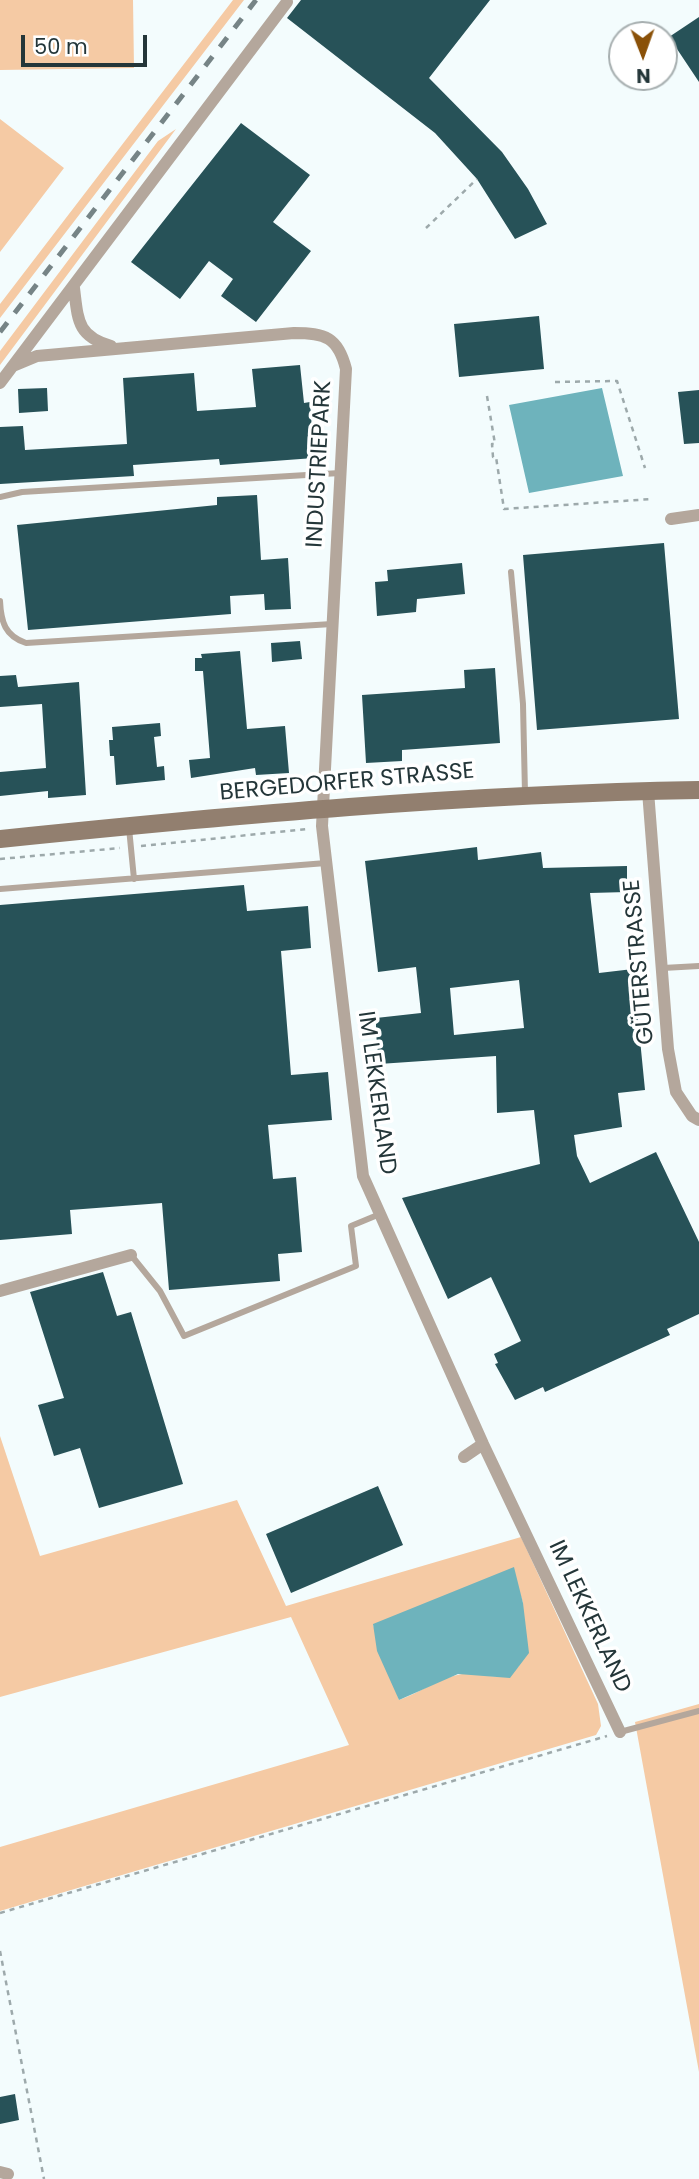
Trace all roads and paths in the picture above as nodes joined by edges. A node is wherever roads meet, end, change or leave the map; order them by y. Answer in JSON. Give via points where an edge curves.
{"nodes":[{"id":1,"x":287,"y":2,"type":"edge"},
{"id":2,"x":477,"y":179,"type":"dead end"},
{"id":3,"x":426,"y":228,"type":"dead end"},
{"id":4,"x":74,"y":288,"type":"junction"},
{"id":5,"x":120,"y":348,"type":"junction"},
{"id":6,"x":13,"y":366,"type":"junction"},
{"id":7,"x":0,"y":383,"type":"edge"},
{"id":8,"x":555,"y":383,"type":"dead end"},
{"id":9,"x":487,"y":396,"type":"dead end"},
{"id":10,"x":645,"y":468,"type":"dead end"},
{"id":11,"x":340,"y":473,"type":"junction"},
{"id":12,"x":0,"y":497,"type":"edge"},
{"id":13,"x":652,"y":499,"type":"dead end"},
{"id":14,"x":699,"y":515,"type":"edge"},
{"id":15,"x":671,"y":519,"type":"dead end"},
{"id":16,"x":511,"y":572,"type":"dead end"},
{"id":17,"x":0,"y":601,"type":"edge"},
{"id":18,"x":332,"y":624,"type":"junction"},
{"id":19,"x":699,"y":790,"type":"edge"},
{"id":20,"x":648,"y":791,"type":"junction"},
{"id":21,"x":525,"y":795,"type":"junction"},
{"id":22,"x":321,"y":817,"type":"junction"},
{"id":23,"x":128,"y":826,"type":"junction"},
{"id":24,"x":0,"y":839,"type":"edge"},
{"id":25,"x":131,"y":847,"type":"junction"},
{"id":26,"x":0,"y":859,"type":"edge"},
{"id":27,"x":326,"y":863,"type":"junction"},
{"id":28,"x":134,"y":879,"type":"junction"},
{"id":29,"x":0,"y":890,"type":"edge"},
{"id":30,"x":699,"y":966,"type":"edge"},
{"id":31,"x":661,"y":968,"type":"junction"},
{"id":32,"x":699,"y":1120,"type":"edge"},
{"id":33,"x":380,"y":1214,"type":"junction"},
{"id":34,"x":131,"y":1255,"type":"joint"},
{"id":35,"x":0,"y":1291,"type":"edge"},
{"id":36,"x":483,"y":1444,"type":"junction"},
{"id":37,"x":464,"y":1457,"type":"dead end"},
{"id":38,"x":699,"y":1711,"type":"edge"},
{"id":39,"x":620,"y":1732,"type":"junction"},
{"id":40,"x":0,"y":1913,"type":"edge"},
{"id":41,"x":0,"y":1951,"type":"edge"},
{"id":42,"x":44,"y":2179,"type":"edge"}],
"edges":[{"from":1,"to":4,"type":"street"},
{"from":2,"to":3,"type":"path"},
{"from":4,"to":5,"type":"street","name":"INDUSTRIEPARK","via":[[78,323],[92,340]]},
{"from":4,"to":6,"type":"street"},
{"from":5,"to":6,"type":"street","name":"INDUSTRIEPARK","via":[[37,356]]},
{"from":5,"to":11,"type":"street","name":"INDUSTRIEPARK","via":[[294,333],[330,338],[342,352],[346,369]]},
{"from":6,"to":7,"type":"street"},
{"from":8,"to":10,"type":"path","via":[[617,381]]},
{"from":9,"to":13,"type":"path","via":[[504,509]]},
{"from":11,"to":12,"type":"lane"},
{"from":11,"to":18,"type":"street","name":"INDUSTRIEPARK"},
{"from":14,"to":15,"type":"street"},
{"from":16,"to":21,"type":"lane","via":[[523,704]]},
{"from":17,"to":18,"type":"lane","via":[[7,632],[26,643]]},
{"from":18,"to":22,"type":"street","name":"INDUSTRIEPARK"},
{"from":19,"to":20,"type":"street","name":"BERGEDORFER STRASSE"},
{"from":20,"to":21,"type":"street","name":"BERGEDORFER STRASSE"},
{"from":20,"to":31,"type":"street","name":"GÜTERSTRASSE"},
{"from":21,"to":22,"type":"street","name":"BERGEDORFER STRASSE"},
{"from":22,"to":23,"type":"street","name":"BERGEDORFER STRASSE"},
{"from":22,"to":25,"type":"path"},
{"from":22,"to":27,"type":"street","name":"IM LEKKERLAND"},
{"from":23,"to":24,"type":"street","name":"BERGEDORFER STRASSE"},
{"from":23,"to":25,"type":"lane"},
{"from":25,"to":26,"type":"path"},
{"from":25,"to":28,"type":"lane"},
{"from":27,"to":28,"type":"lane"},
{"from":27,"to":33,"type":"street","name":"IM LEKKERLAND","via":[[363,1176]]},
{"from":28,"to":29,"type":"lane"},
{"from":30,"to":31,"type":"lane"},
{"from":31,"to":32,"type":"street","name":"GÜTERSTRASSE","via":[[676,1092]]},
{"from":33,"to":34,"type":"lane","via":[[351,1226],[356,1266],[184,1336],[160,1291]]},
{"from":33,"to":36,"type":"street","name":"IM LEKKERLAND"},
{"from":34,"to":35,"type":"street"},
{"from":36,"to":37,"type":"street"},
{"from":36,"to":39,"type":"street","name":"IM LEKKERLAND"},
{"from":38,"to":39,"type":"lane"},
{"from":39,"to":40,"type":"path"},
{"from":41,"to":42,"type":"path"}]}
